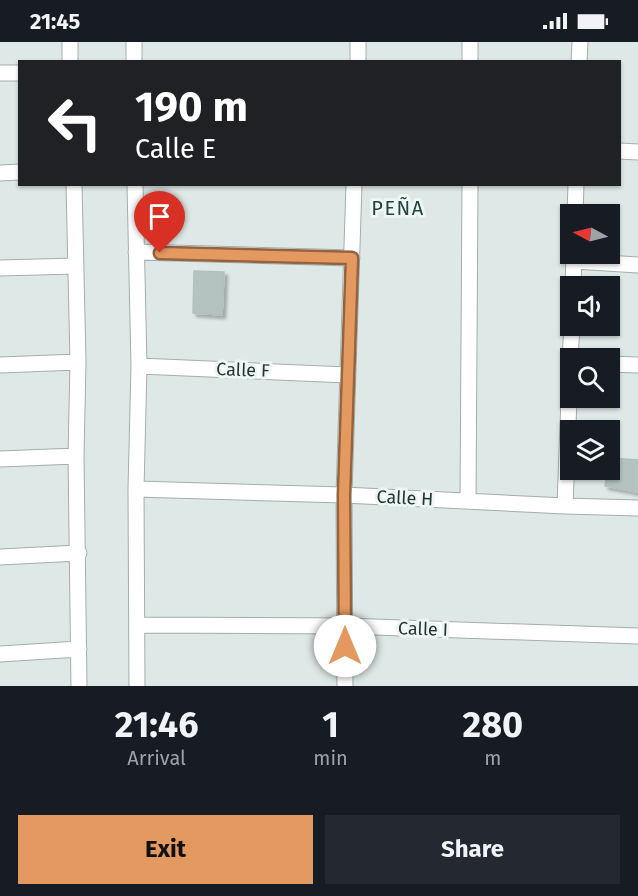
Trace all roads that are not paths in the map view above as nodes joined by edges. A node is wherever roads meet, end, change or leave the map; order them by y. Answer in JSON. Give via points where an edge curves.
{"nodes":[{"id":1,"x":70,"y":42,"type":"edge"},
{"id":2,"x":134,"y":42,"type":"edge"},
{"id":3,"x":358,"y":42,"type":"edge"},
{"id":4,"x":470,"y":42,"type":"edge"},
{"id":5,"x":580,"y":42,"type":"edge"},
{"id":6,"x":70,"y":60,"type":"edge"},
{"id":7,"x":134,"y":60,"type":"edge"},
{"id":8,"x":358,"y":60,"type":"edge"},
{"id":9,"x":470,"y":60,"type":"edge"},
{"id":10,"x":579,"y":60,"type":"edge"},
{"id":11,"x":0,"y":73,"type":"edge"},
{"id":12,"x":18,"y":73,"type":"edge"},
{"id":13,"x":621,"y":151,"type":"edge"},
{"id":14,"x":638,"y":152,"type":"edge"},
{"id":15,"x":18,"y":172,"type":"edge"},
{"id":16,"x":0,"y":173,"type":"edge"},
{"id":17,"x":74,"y":186,"type":"edge"},
{"id":18,"x":135,"y":186,"type":"edge"},
{"id":19,"x":354,"y":186,"type":"edge"},
{"id":20,"x":470,"y":186,"type":"edge"},
{"id":21,"x":576,"y":186,"type":"edge"},
{"id":22,"x":575,"y":204,"type":"edge"},
{"id":23,"x":136,"y":252,"type":"junction"},
{"id":24,"x":352,"y":258,"type":"junction"},
{"id":25,"x":620,"y":263,"type":"edge"},
{"id":26,"x":76,"y":266,"type":"junction"},
{"id":27,"x":638,"y":266,"type":"edge"},
{"id":28,"x":0,"y":268,"type":"edge"},
{"id":29,"x":78,"y":362,"type":"junction"},
{"id":30,"x":620,"y":364,"type":"edge"},
{"id":31,"x":0,"y":365,"type":"edge"},
{"id":32,"x":638,"y":365,"type":"edge"},
{"id":33,"x":139,"y":366,"type":"junction"},
{"id":34,"x":347,"y":375,"type":"junction"},
{"id":35,"x":569,"y":408,"type":"edge"},
{"id":36,"x":76,"y":456,"type":"junction"},
{"id":37,"x":0,"y":459,"type":"edge"},
{"id":38,"x":135,"y":489,"type":"junction"},
{"id":39,"x":344,"y":495,"type":"junction"},
{"id":40,"x":468,"y":501,"type":"junction"},
{"id":41,"x":565,"y":506,"type":"junction"},
{"id":42,"x":638,"y":508,"type":"edge"},
{"id":43,"x":79,"y":553,"type":"junction"},
{"id":44,"x":0,"y":557,"type":"edge"},
{"id":45,"x":136,"y":625,"type":"junction"},
{"id":46,"x":345,"y":626,"type":"junction"},
{"id":47,"x":638,"y":636,"type":"edge"},
{"id":48,"x":79,"y":649,"type":"junction"},
{"id":49,"x":0,"y":654,"type":"edge"},
{"id":50,"x":79,"y":686,"type":"edge"},
{"id":51,"x":137,"y":686,"type":"edge"},
{"id":52,"x":345,"y":686,"type":"edge"}],
"edges":[{"from":1,"to":6,"type":"street"},
{"from":2,"to":7,"type":"street"},
{"from":3,"to":8,"type":"street"},
{"from":4,"to":9,"type":"street"},
{"from":5,"to":10,"type":"street"},
{"from":11,"to":12,"type":"street"},
{"from":13,"to":14,"type":"street"},
{"from":15,"to":16,"type":"street"},
{"from":17,"to":26,"type":"street"},
{"from":18,"to":23,"type":"street"},
{"from":19,"to":24,"type":"street"},
{"from":20,"to":40,"type":"street"},
{"from":21,"to":22,"type":"street"},
{"from":23,"to":24,"type":"street"},
{"from":23,"to":33,"type":"street"},
{"from":24,"to":34,"type":"street"},
{"from":25,"to":27,"type":"street"},
{"from":26,"to":28,"type":"street"},
{"from":26,"to":29,"type":"street"},
{"from":29,"to":31,"type":"street"},
{"from":29,"to":36,"type":"street"},
{"from":30,"to":32,"type":"street"},
{"from":33,"to":34,"type":"street","name":"Calle F"},
{"from":33,"to":38,"type":"street"},
{"from":34,"to":39,"type":"street"},
{"from":35,"to":41,"type":"street"},
{"from":36,"to":37,"type":"street"},
{"from":36,"to":43,"type":"street"},
{"from":38,"to":39,"type":"street","name":"Calle H"},
{"from":38,"to":45,"type":"street"},
{"from":39,"to":40,"type":"street","name":"Calle H"},
{"from":39,"to":46,"type":"street"},
{"from":40,"to":41,"type":"street","name":"Calle H"},
{"from":41,"to":42,"type":"street","name":"Calle H"},
{"from":43,"to":44,"type":"street"},
{"from":43,"to":48,"type":"street"},
{"from":45,"to":46,"type":"street","name":"Calle I"},
{"from":45,"to":51,"type":"street"},
{"from":46,"to":47,"type":"street","name":"Calle I"},
{"from":46,"to":52,"type":"street"},
{"from":48,"to":49,"type":"street"},
{"from":48,"to":50,"type":"street"}]}
